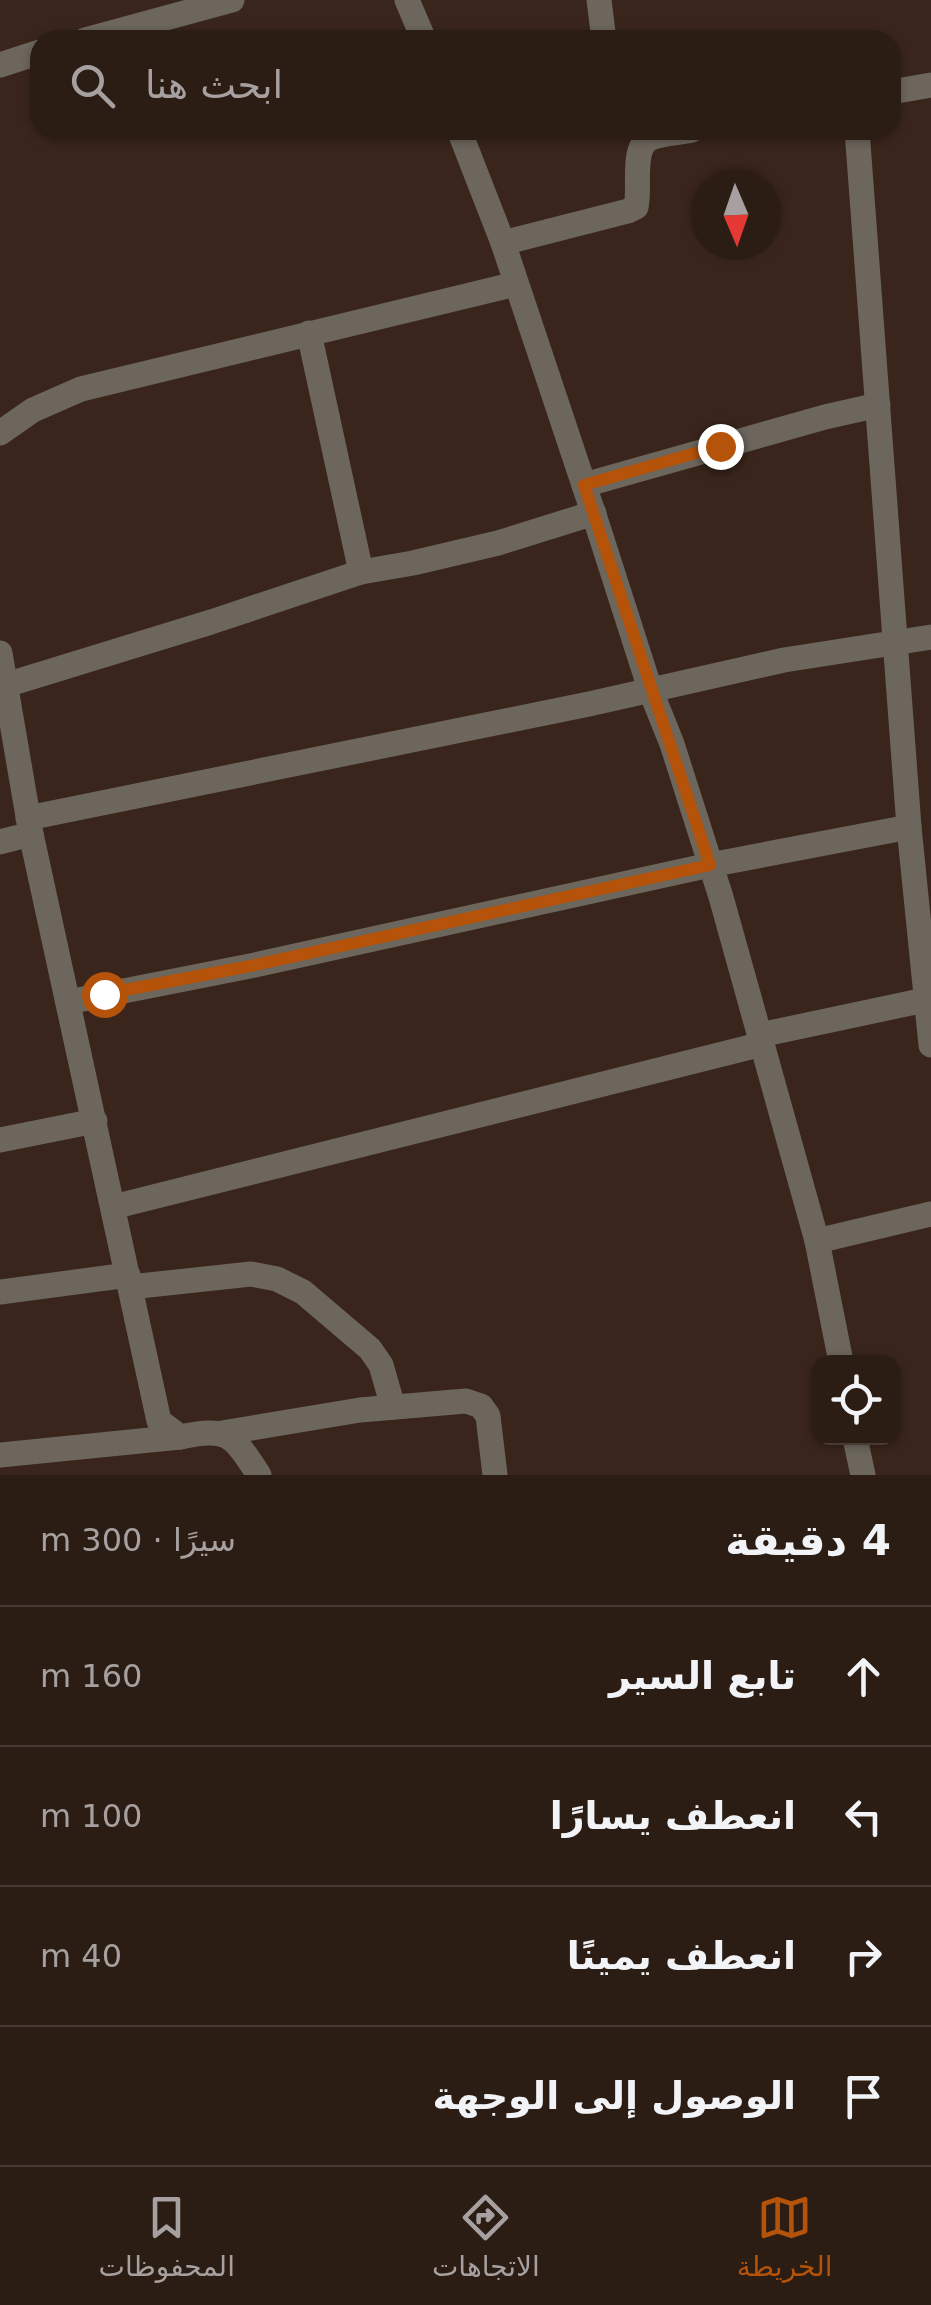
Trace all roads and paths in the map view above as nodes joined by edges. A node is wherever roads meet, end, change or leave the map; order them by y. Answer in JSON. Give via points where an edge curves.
{"nodes":[{"id":1,"x":232,"y":0,"type":"edge"},
{"id":2,"x":407,"y":0,"type":"edge"},
{"id":3,"x":599,"y":0,"type":"edge"},
{"id":4,"x":122,"y":30,"type":"edge"},
{"id":5,"x":420,"y":30,"type":"edge"},
{"id":6,"x":603,"y":30,"type":"edge"},
{"id":7,"x":30,"y":55,"type":"edge"},
{"id":8,"x":0,"y":65,"type":"edge"},
{"id":9,"x":931,"y":85,"type":"edge"},
{"id":10,"x":901,"y":90,"type":"edge"},
{"id":11,"x":464,"y":140,"type":"edge"},
{"id":12,"x":647,"y":140,"type":"edge"},
{"id":13,"x":858,"y":140,"type":"edge"},
{"id":14,"x":503,"y":243,"type":"junction"},
{"id":15,"x":516,"y":284,"type":"junction"},
{"id":16,"x":309,"y":334,"type":"junction"},
{"id":17,"x":878,"y":405,"type":"junction"},
{"id":18,"x":0,"y":433,"type":"edge"},
{"id":19,"x":584,"y":485,"type":"junction"},
{"id":20,"x":594,"y":513,"type":"junction"},
{"id":21,"x":361,"y":572,"type":"junction"},
{"id":22,"x":931,"y":637,"type":"edge"},
{"id":23,"x":895,"y":641,"type":"junction"},
{"id":24,"x":0,"y":653,"type":"edge"},
{"id":25,"x":6,"y":684,"type":"junction"},
{"id":26,"x":650,"y":689,"type":"junction"},
{"id":27,"x":30,"y":826,"type":"junction"},
{"id":28,"x":909,"y":828,"type":"junction"},
{"id":29,"x":0,"y":842,"type":"edge"},
{"id":30,"x":710,"y":865,"type":"junction"},
{"id":31,"x":924,"y":917,"type":"edge"},
{"id":32,"x":925,"y":1000,"type":"junction"},
{"id":33,"x":68,"y":1002,"type":"junction"},
{"id":34,"x":761,"y":1039,"type":"junction"},
{"id":35,"x":931,"y":1046,"type":"edge"},
{"id":36,"x":95,"y":1122,"type":"junction"},
{"id":37,"x":0,"y":1140,"type":"edge"},
{"id":38,"x":113,"y":1207,"type":"junction"},
{"id":39,"x":931,"y":1214,"type":"edge"},
{"id":40,"x":817,"y":1241,"type":"junction"},
{"id":41,"x":129,"y":1281,"type":"junction"},
{"id":42,"x":0,"y":1292,"type":"edge"},
{"id":43,"x":840,"y":1355,"type":"edge"},
{"id":44,"x":393,"y":1408,"type":"junction"},
{"id":45,"x":222,"y":1432,"type":"junction"},
{"id":46,"x":180,"y":1437,"type":"junction"},
{"id":47,"x":856,"y":1445,"type":"edge"},
{"id":48,"x":0,"y":1455,"type":"edge"},
{"id":49,"x":259,"y":1475,"type":"edge"},
{"id":50,"x":495,"y":1475,"type":"edge"},
{"id":51,"x":862,"y":1475,"type":"edge"}],
"edges":[{"from":1,"to":4,"type":"street"},
{"from":2,"to":5,"type":"street"},
{"from":3,"to":6,"type":"street"},
{"from":7,"to":8,"type":"street"},
{"from":9,"to":10,"type":"street"},
{"from":11,"to":14,"type":"street"},
{"from":12,"to":14,"type":"street","via":[[638,154],[636,207]]},
{"from":13,"to":17,"type":"street"},
{"from":14,"to":15,"type":"street"},
{"from":15,"to":16,"type":"street"},
{"from":15,"to":19,"type":"street"},
{"from":16,"to":18,"type":"street","via":[[80,389]]},
{"from":16,"to":21,"type":"street"},
{"from":17,"to":19,"type":"street"},
{"from":17,"to":23,"type":"street"},
{"from":19,"to":20,"type":"street"},
{"from":20,"to":21,"type":"street","via":[[498,543]]},
{"from":20,"to":26,"type":"street"},
{"from":21,"to":25,"type":"street"},
{"from":22,"to":23,"type":"street"},
{"from":23,"to":26,"type":"street"},
{"from":23,"to":28,"type":"street"},
{"from":24,"to":25,"type":"street"},
{"from":25,"to":27,"type":"street"},
{"from":26,"to":27,"type":"street"},
{"from":26,"to":30,"type":"street"},
{"from":27,"to":29,"type":"street"},
{"from":27,"to":33,"type":"street"},
{"from":28,"to":30,"type":"street"},
{"from":28,"to":31,"type":"street"},
{"from":30,"to":33,"type":"street"},
{"from":30,"to":34,"type":"street"},
{"from":31,"to":32,"type":"street"},
{"from":32,"to":34,"type":"street"},
{"from":32,"to":35,"type":"street"},
{"from":33,"to":36,"type":"street"},
{"from":34,"to":38,"type":"street"},
{"from":34,"to":40,"type":"street"},
{"from":36,"to":37,"type":"street"},
{"from":36,"to":38,"type":"street"},
{"from":38,"to":41,"type":"street"},
{"from":39,"to":40,"type":"street"},
{"from":40,"to":43,"type":"street"},
{"from":41,"to":42,"type":"street"},
{"from":41,"to":44,"type":"street","via":[[251,1274],[278,1279],[370,1348]]},
{"from":41,"to":46,"type":"street","via":[[159,1421]]},
{"from":44,"to":45,"type":"street"},
{"from":44,"to":50,"type":"street","via":[[466,1401],[481,1406]]},
{"from":45,"to":46,"type":"street"},
{"from":45,"to":49,"type":"street"},
{"from":46,"to":48,"type":"street"},
{"from":47,"to":51,"type":"street"}]}
